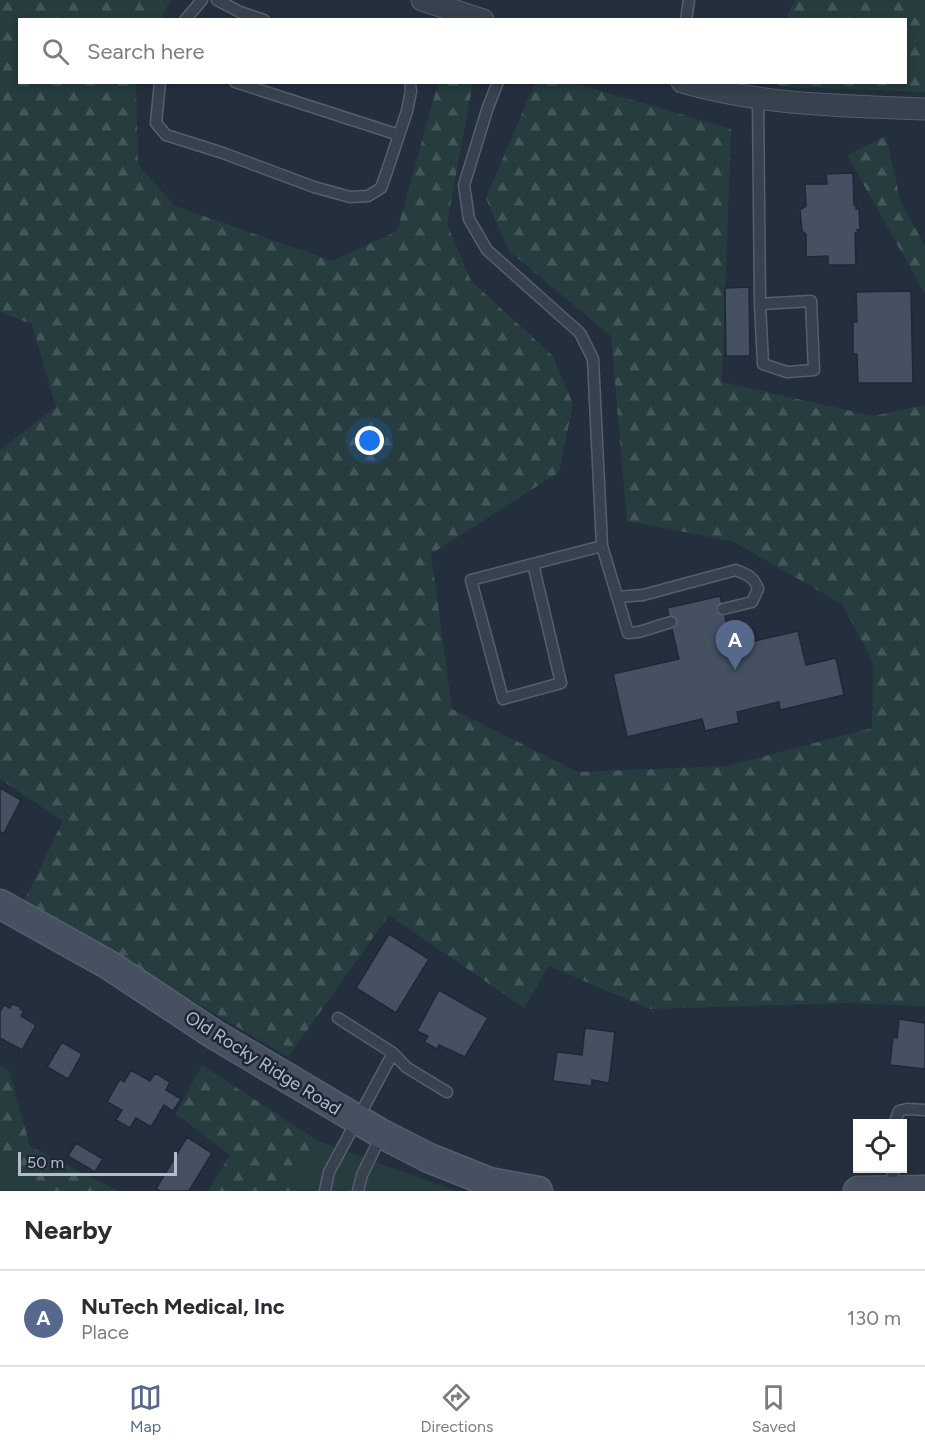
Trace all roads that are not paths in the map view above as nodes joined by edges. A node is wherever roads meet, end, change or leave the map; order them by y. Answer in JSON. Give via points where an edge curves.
{"nodes":[{"id":1,"x":202,"y":0,"type":"edge"},
{"id":2,"x":217,"y":0,"type":"edge"},
{"id":3,"x":422,"y":0,"type":"edge"},
{"id":4,"x":689,"y":0,"type":"edge"},
{"id":5,"x":187,"y":18,"type":"edge"},
{"id":6,"x":258,"y":18,"type":"edge"},
{"id":7,"x":477,"y":18,"type":"edge"},
{"id":8,"x":686,"y":18,"type":"edge"},
{"id":9,"x":160,"y":84,"type":"edge"},
{"id":10,"x":241,"y":84,"type":"edge"},
{"id":11,"x":410,"y":84,"type":"edge"},
{"id":12,"x":497,"y":84,"type":"edge"},
{"id":13,"x":688,"y":84,"type":"edge"},
{"id":14,"x":758,"y":98,"type":"junction"},
{"id":15,"x":925,"y":109,"type":"edge"},
{"id":16,"x":399,"y":135,"type":"junction"},
{"id":17,"x":760,"y":304,"type":"junction"},
{"id":18,"x":602,"y":546,"type":"junction"},
{"id":19,"x":533,"y":564,"type":"junction"},
{"id":20,"x":617,"y":597,"type":"junction"},
{"id":21,"x":723,"y":609,"type":"dead end"},
{"id":22,"x":671,"y":622,"type":"dead end"},
{"id":23,"x":0,"y":904,"type":"edge"},
{"id":24,"x":338,"y":1018,"type":"dead end"},
{"id":25,"x":393,"y":1053,"type":"junction"},
{"id":26,"x":447,"y":1092,"type":"dead end"},
{"id":27,"x":925,"y":1110,"type":"edge"},
{"id":28,"x":896,"y":1119,"type":"edge"},
{"id":29,"x":356,"y":1120,"type":"junction"},
{"id":30,"x":382,"y":1134,"type":"junction"},
{"id":31,"x":892,"y":1173,"type":"edge"},
{"id":32,"x":925,"y":1190,"type":"edge"},
{"id":33,"x":325,"y":1191,"type":"edge"},
{"id":34,"x":358,"y":1191,"type":"edge"},
{"id":35,"x":538,"y":1191,"type":"edge"},
{"id":36,"x":858,"y":1191,"type":"edge"},
{"id":37,"x":892,"y":1191,"type":"edge"}],
"edges":[{"from":1,"to":5,"type":"lane"},
{"from":2,"to":6,"type":"lane"},
{"from":3,"to":7,"type":"street"},
{"from":4,"to":8,"type":"lane"},
{"from":9,"to":16,"type":"lane","via":[[156,123],[166,135],[350,197],[368,196],[381,188]]},
{"from":10,"to":16,"type":"lane"},
{"from":11,"to":16,"type":"lane"},
{"from":12,"to":18,"type":"lane","via":[[464,185],[469,219],[487,250],[580,333],[593,359]]},
{"from":13,"to":14,"type":"street"},
{"from":14,"to":15,"type":"street"},
{"from":14,"to":17,"type":"lane"},
{"from":17,"to":17,"type":"lane","via":[[763,364],[787,372],[814,370],[811,302]]},
{"from":18,"to":19,"type":"lane"},
{"from":18,"to":20,"type":"lane"},
{"from":19,"to":19,"type":"lane","via":[[471,580],[502,699],[561,683]]},
{"from":20,"to":21,"type":"lane","via":[[643,595],[736,570],[750,576],[759,589],[752,602]]},
{"from":20,"to":22,"type":"lane","via":[[628,633]]},
{"from":23,"to":29,"type":"street","name":"Old Rocky Ridge Road","via":[[109,965]]},
{"from":24,"to":25,"type":"lane"},
{"from":25,"to":26,"type":"lane","via":[[406,1067]]},
{"from":25,"to":29,"type":"lane"},
{"from":27,"to":28,"type":"lane","via":[[907,1109],[899,1112]]},
{"from":29,"to":30,"type":"street","name":"Old Rocky Ridge Road"},
{"from":29,"to":33,"type":"lane","via":[[329,1172]]},
{"from":30,"to":34,"type":"lane"},
{"from":30,"to":35,"type":"street","name":"Old Rocky Ridge Road","via":[[489,1182]]},
{"from":31,"to":37,"type":"lane"},
{"from":32,"to":37,"type":"street"},
{"from":36,"to":37,"type":"street"}]}
